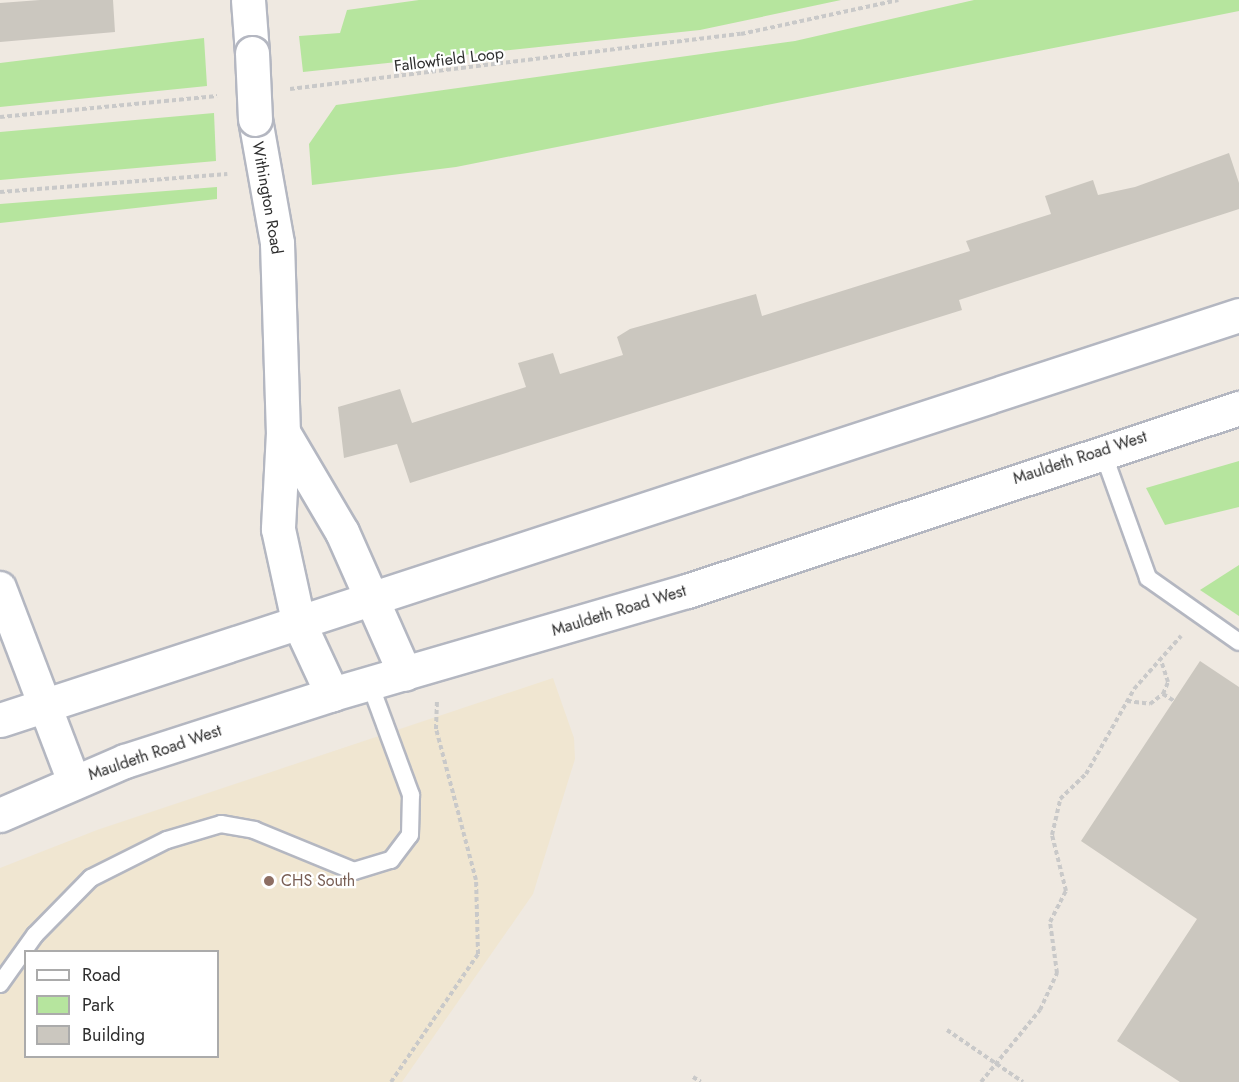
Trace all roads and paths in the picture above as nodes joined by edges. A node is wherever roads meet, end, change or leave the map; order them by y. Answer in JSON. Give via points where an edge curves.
{"nodes":[{"id":1,"x":248,"y":0,"type":"edge"},
{"id":2,"x":898,"y":0,"type":"edge"},
{"id":3,"x":283,"y":90,"type":"dead end"},
{"id":4,"x":224,"y":96,"type":"dead end"},
{"id":5,"x":0,"y":117,"type":"edge"},
{"id":6,"x":226,"y":174,"type":"dead end"},
{"id":7,"x":0,"y":192,"type":"edge"},
{"id":8,"x":1239,"y":315,"type":"edge"},
{"id":9,"x":1239,"y":408,"type":"edge"},
{"id":10,"x":283,"y":432,"type":"junction"},
{"id":11,"x":1102,"y":450,"type":"junction"},
{"id":12,"x":0,"y":588,"type":"edge"},
{"id":13,"x":368,"y":596,"type":"junction"},
{"id":14,"x":298,"y":621,"type":"junction"},
{"id":15,"x":1209,"y":622,"type":"junction"},
{"id":16,"x":1239,"y":642,"type":"edge"},
{"id":17,"x":1162,"y":663,"type":"junction"},
{"id":18,"x":405,"y":674,"type":"junction"},
{"id":19,"x":370,"y":684,"type":"junction"},
{"id":20,"x":332,"y":694,"type":"junction"},
{"id":21,"x":448,"y":694,"type":"dead end"},
{"id":22,"x":1163,"y":694,"type":"junction"},
{"id":23,"x":1127,"y":701,"type":"junction"},
{"id":24,"x":1174,"y":701,"type":"dead end"},
{"id":25,"x":48,"y":705,"type":"junction"},
{"id":26,"x":0,"y":720,"type":"edge"},
{"id":27,"x":74,"y":782,"type":"junction"},
{"id":28,"x":0,"y":815,"type":"edge"},
{"id":29,"x":24,"y":950,"type":"edge"},
{"id":30,"x":24,"y":950,"type":"edge"},
{"id":31,"x":0,"y":984,"type":"edge"},
{"id":32,"x":947,"y":1030,"type":"dead end"},
{"id":33,"x":994,"y":1062,"type":"junction"},
{"id":34,"x":693,"y":1077,"type":"dead end"},
{"id":35,"x":391,"y":1082,"type":"edge"},
{"id":36,"x":701,"y":1082,"type":"edge"},
{"id":37,"x":981,"y":1082,"type":"edge"},
{"id":38,"x":1023,"y":1082,"type":"edge"}],
"edges":[{"from":1,"to":10,"type":"street","name":"Withington Road","bridge":true,"via":[[255,119],[278,243]]},
{"from":2,"to":3,"type":"path","name":"Fallowfield Loop","via":[[741,34]]},
{"from":4,"to":5,"type":"path"},
{"from":6,"to":7,"type":"path"},
{"from":8,"to":13,"type":"street"},
{"from":9,"to":11,"type":"street","name":"Mauldeth Road West"},
{"from":10,"to":13,"type":"street","name":"Withington Road","via":[[342,532]]},
{"from":10,"to":14,"type":"street","name":"Withington Road","via":[[278,530]]},
{"from":11,"to":15,"type":"lane","via":[[1148,578]]},
{"from":11,"to":18,"type":"street","name":"Mauldeth Road West","via":[[687,591]]},
{"from":12,"to":25,"type":"street","via":[[20,649]]},
{"from":13,"to":14,"type":"street"},
{"from":13,"to":18,"type":"street","name":"Withington Road"},
{"from":14,"to":20,"type":"street","name":"Withington Road"},
{"from":14,"to":25,"type":"street"},
{"from":15,"to":16,"type":"lane"},
{"from":15,"to":17,"type":"path","via":[[1186,628]]},
{"from":17,"to":22,"type":"path","via":[[1168,682]]},
{"from":17,"to":23,"type":"path"},
{"from":18,"to":19,"type":"street","name":"Mauldeth Road West"},
{"from":19,"to":20,"type":"street","name":"Mauldeth Road West"},
{"from":19,"to":29,"type":"lane","via":[[411,795],[410,835],[391,860],[354,871],[254,830],[221,824],[167,840],[92,878]]},
{"from":20,"to":27,"type":"street","name":"Mauldeth Road West"},
{"from":21,"to":35,"type":"path","via":[[437,698],[436,729],[476,880],[477,954]]},
{"from":22,"to":23,"type":"path","via":[[1150,704]]},
{"from":22,"to":24,"type":"path"},
{"from":23,"to":33,"type":"path","via":[[1097,758],[1060,799],[1052,835],[1066,891],[1050,922],[1057,974],[1040,1010]]},
{"from":25,"to":26,"type":"street"},
{"from":25,"to":27,"type":"street"},
{"from":27,"to":28,"type":"street","name":"Mauldeth Road West"},
{"from":30,"to":31,"type":"lane"},
{"from":32,"to":33,"type":"path"},
{"from":33,"to":37,"type":"path"},
{"from":33,"to":38,"type":"path"},
{"from":34,"to":36,"type":"path"}]}
